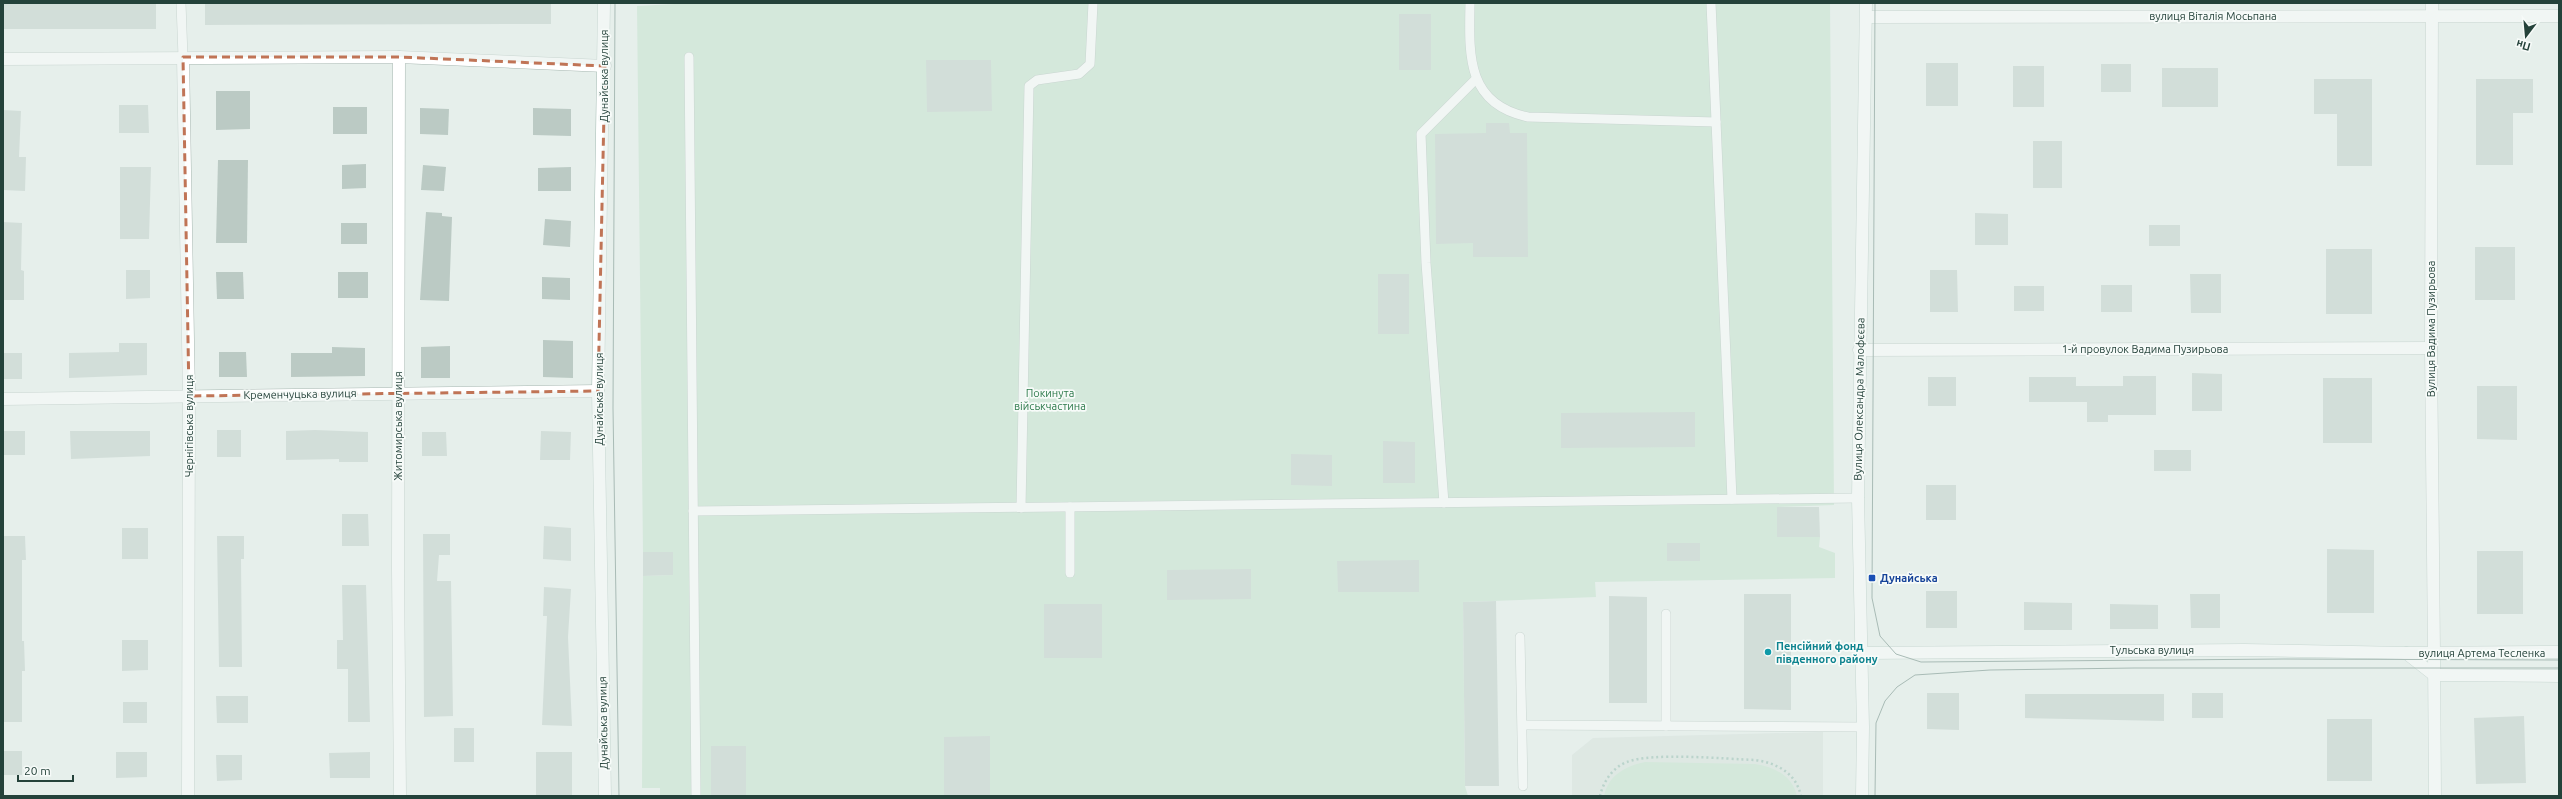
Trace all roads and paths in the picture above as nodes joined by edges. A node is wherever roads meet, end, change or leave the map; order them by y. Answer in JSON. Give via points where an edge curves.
{"nodes":[{"id":1,"x":181,"y":3,"type":"edge"},
{"id":2,"x":604,"y":3,"type":"edge"},
{"id":3,"x":1093,"y":3,"type":"edge"},
{"id":4,"x":1470,"y":3,"type":"edge"},
{"id":5,"x":1711,"y":3,"type":"edge"},
{"id":6,"x":1866,"y":3,"type":"edge"},
{"id":7,"x":2432,"y":9,"type":"edge"},
{"id":8,"x":2559,"y":16,"type":"edge"},
{"id":9,"x":1867,"y":17,"type":"junction"},
{"id":10,"x":183,"y":57,"type":"junction"},
{"id":11,"x":399,"y":57,"type":"junction"},
{"id":12,"x":689,"y":57,"type":"dead end"},
{"id":13,"x":3,"y":59,"type":"edge"},
{"id":14,"x":605,"y":66,"type":"junction"},
{"id":15,"x":1476,"y":79,"type":"junction"},
{"id":16,"x":1716,"y":122,"type":"junction"},
{"id":17,"x":2431,"y":348,"type":"junction"},
{"id":18,"x":1859,"y":350,"type":"junction"},
{"id":19,"x":598,"y":391,"type":"junction"},
{"id":20,"x":398,"y":392,"type":"junction"},
{"id":21,"x":189,"y":396,"type":"junction"},
{"id":22,"x":3,"y":399,"type":"edge"},
{"id":23,"x":1858,"y":498,"type":"junction"},
{"id":24,"x":1732,"y":499,"type":"junction"},
{"id":25,"x":1444,"y":503,"type":"junction"},
{"id":26,"x":1070,"y":507,"type":"junction"},
{"id":27,"x":1021,"y":508,"type":"junction"},
{"id":28,"x":693,"y":512,"type":"junction"},
{"id":29,"x":1070,"y":573,"type":"dead end"},
{"id":30,"x":1666,"y":614,"type":"dead end"},
{"id":31,"x":1520,"y":637,"type":"dead end"},
{"id":32,"x":2559,"y":652,"type":"edge"},
{"id":33,"x":1862,"y":653,"type":"junction"},
{"id":34,"x":2406,"y":653,"type":"junction"},
{"id":35,"x":2434,"y":654,"type":"junction"},
{"id":36,"x":2434,"y":675,"type":"junction"},
{"id":37,"x":2559,"y":676,"type":"edge"},
{"id":38,"x":1524,"y":725,"type":"junction"},
{"id":39,"x":1666,"y":726,"type":"junction"},
{"id":40,"x":1863,"y":727,"type":"junction"},
{"id":41,"x":1523,"y":786,"type":"dead end"},
{"id":42,"x":188,"y":796,"type":"edge"},
{"id":43,"x":400,"y":796,"type":"edge"},
{"id":44,"x":605,"y":796,"type":"edge"},
{"id":45,"x":696,"y":796,"type":"edge"},
{"id":46,"x":1600,"y":796,"type":"edge"},
{"id":47,"x":1801,"y":796,"type":"edge"},
{"id":48,"x":1862,"y":796,"type":"edge"},
{"id":49,"x":2435,"y":796,"type":"edge"}],
"edges":[{"from":1,"to":10,"type":"lane"},
{"from":2,"to":14,"type":"street","name":"Дунайська вулиця"},
{"from":3,"to":27,"type":"lane","via":[[1090,64],[1079,74],[1037,80],[1029,86]]},
{"from":4,"to":15,"type":"lane","via":[[1469,52]]},
{"from":5,"to":16,"type":"lane"},
{"from":6,"to":9,"type":"street","name":"Вулиця Олександра Малофєєва"},
{"from":7,"to":8,"type":"street","name":"вулиця Віталія Мосьпана"},
{"from":7,"to":9,"type":"street","name":"вулиця Віталія Мосьпана"},
{"from":7,"to":17,"type":"street","name":"Вулиця Вадима Пузирьова"},
{"from":9,"to":18,"type":"street","name":"Вулиця Олександра Малофєєва"},
{"from":10,"to":11,"type":"street"},
{"from":10,"to":13,"type":"street"},
{"from":10,"to":21,"type":"street","name":"Чернігівська вулиця"},
{"from":11,"to":14,"type":"street"},
{"from":11,"to":20,"type":"street","name":"Житомирська вулиця"},
{"from":12,"to":28,"type":"lane"},
{"from":14,"to":19,"type":"street","name":"Дунайська вулиця"},
{"from":15,"to":16,"type":"lane","via":[[1492,102],[1510,113],[1528,117]]},
{"from":15,"to":25,"type":"lane","via":[[1421,134],[1426,263]]},
{"from":16,"to":24,"type":"lane"},
{"from":17,"to":18,"type":"street","name":"1-й провулок Вадима Пузирьова"},
{"from":17,"to":35,"type":"street","name":"Вулиця Вадима Пузирьова"},
{"from":18,"to":23,"type":"street","name":"Вулиця Олександра Малофєєва"},
{"from":19,"to":20,"type":"street","name":"Кременчуцька вулиця"},
{"from":19,"to":44,"type":"street","name":"Дунайська вулиця"},
{"from":20,"to":21,"type":"street","name":"Кременчуцька вулиця"},
{"from":20,"to":43,"type":"street","name":"Житомирська вулиця"},
{"from":21,"to":22,"type":"street","name":"Кременчуцька вулиця"},
{"from":21,"to":42,"type":"street","name":"Чернігівська вулиця"},
{"from":23,"to":24,"type":"lane"},
{"from":23,"to":33,"type":"street","name":"Вулиця Олександра Малофєєва"},
{"from":24,"to":25,"type":"lane"},
{"from":25,"to":26,"type":"lane"},
{"from":26,"to":27,"type":"lane"},
{"from":26,"to":29,"type":"lane"},
{"from":27,"to":28,"type":"lane"},
{"from":28,"to":45,"type":"lane"},
{"from":30,"to":39,"type":"lane"},
{"from":31,"to":38,"type":"lane"},
{"from":32,"to":35,"type":"street","name":"вулиця Артема Тесленка"},
{"from":33,"to":34,"type":"street","name":"Тульська вулиця","via":[[2244,650]]},
{"from":33,"to":40,"type":"street","name":"Вулиця Олександра Малофєєва"},
{"from":34,"to":35,"type":"street","name":"вулиця Артема Тесленка"},
{"from":34,"to":36,"type":"street"},
{"from":35,"to":36,"type":"street"},
{"from":36,"to":37,"type":"street","name":"вулиця Артема Тесленка"},
{"from":36,"to":49,"type":"street"},
{"from":38,"to":39,"type":"lane"},
{"from":38,"to":41,"type":"lane"},
{"from":39,"to":40,"type":"lane"},
{"from":40,"to":48,"type":"street","name":"Вулиця Олександра Малофєєва"},
{"from":46,"to":47,"type":"path","via":[[1601,788],[1611,772],[1627,762],[1645,758],[1755,760],[1773,763],[1789,773],[1800,788]]}]}
